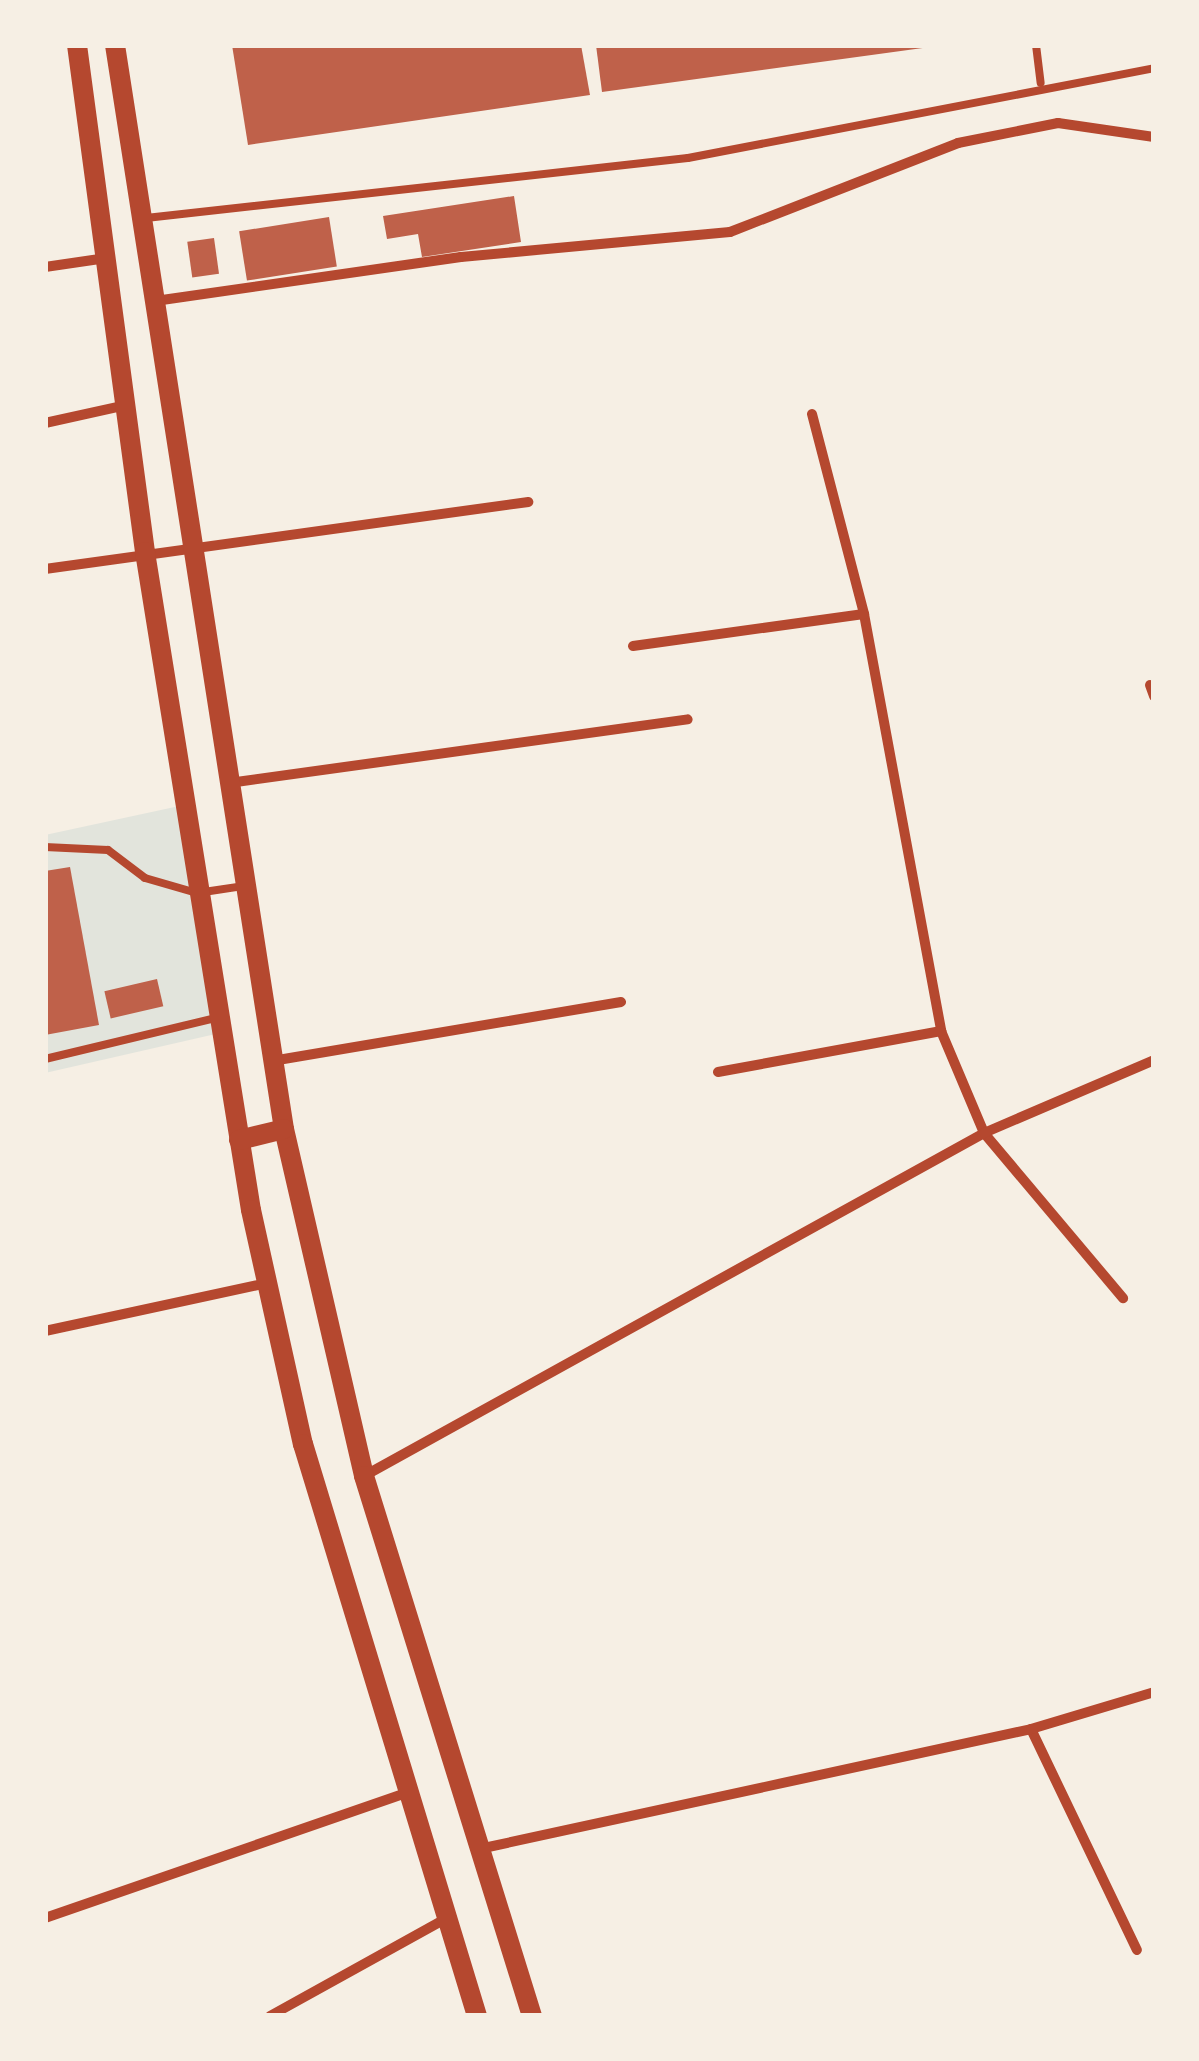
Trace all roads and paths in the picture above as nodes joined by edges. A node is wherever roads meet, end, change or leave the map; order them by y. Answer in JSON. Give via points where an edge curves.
{"nodes":[{"id":1,"x":77,"y":45,"type":"edge"},
{"id":2,"x":115,"y":45,"type":"edge"},
{"id":3,"x":1036,"y":45,"type":"edge"},
{"id":4,"x":1154,"y":68,"type":"edge"},
{"id":5,"x":1042,"y":83,"type":"junction"},
{"id":6,"x":1154,"y":137,"type":"edge"},
{"id":7,"x":142,"y":219,"type":"junction"},
{"id":8,"x":108,"y":258,"type":"junction"},
{"id":9,"x":45,"y":267,"type":"edge"},
{"id":10,"x":155,"y":301,"type":"junction"},
{"id":11,"x":128,"y":405,"type":"junction"},
{"id":12,"x":812,"y":414,"type":"dead end"},
{"id":13,"x":45,"y":423,"type":"edge"},
{"id":14,"x":528,"y":502,"type":"dead end"},
{"id":15,"x":145,"y":552,"type":"junction"},
{"id":16,"x":193,"y":552,"type":"junction"},
{"id":17,"x":45,"y":570,"type":"edge"},
{"id":18,"x":864,"y":614,"type":"junction"},
{"id":19,"x":633,"y":646,"type":"dead end"},
{"id":20,"x":688,"y":720,"type":"dead end"},
{"id":21,"x":228,"y":783,"type":"junction"},
{"id":22,"x":45,"y":847,"type":"edge"},
{"id":23,"x":244,"y":886,"type":"junction"},
{"id":24,"x":197,"y":893,"type":"junction"},
{"id":25,"x":621,"y":1002,"type":"dead end"},
{"id":26,"x":217,"y":1018,"type":"junction"},
{"id":27,"x":941,"y":1031,"type":"junction"},
{"id":28,"x":45,"y":1058,"type":"edge"},
{"id":29,"x":1154,"y":1060,"type":"edge"},
{"id":30,"x":272,"y":1061,"type":"junction"},
{"id":31,"x":718,"y":1072,"type":"dead end"},
{"id":32,"x":284,"y":1129,"type":"junction"},
{"id":33,"x":984,"y":1133,"type":"junction"},
{"id":34,"x":238,"y":1140,"type":"junction"},
{"id":35,"x":267,"y":1283,"type":"junction"},
{"id":36,"x":1123,"y":1298,"type":"dead end"},
{"id":37,"x":45,"y":1331,"type":"edge"},
{"id":38,"x":364,"y":1476,"type":"junction"},
{"id":39,"x":1154,"y":1692,"type":"edge"},
{"id":40,"x":1031,"y":1730,"type":"junction"},
{"id":41,"x":406,"y":1794,"type":"junction"},
{"id":42,"x":478,"y":1849,"type":"junction"},
{"id":43,"x":45,"y":1918,"type":"edge"},
{"id":44,"x":444,"y":1918,"type":"junction"},
{"id":45,"x":1137,"y":1950,"type":"dead end"},
{"id":46,"x":270,"y":2016,"type":"edge"},
{"id":47,"x":478,"y":2016,"type":"edge"},
{"id":48,"x":532,"y":2016,"type":"edge"}],
"edges":[{"from":1,"to":8,"type":"main road"},
{"from":2,"to":7,"type":"main road"},
{"from":3,"to":5,"type":"lane"},
{"from":4,"to":5,"type":"lane"},
{"from":5,"to":7,"type":"lane","via":[[688,158]]},
{"from":6,"to":10,"type":"street","via":[[1058,123],[958,143],[730,232],[461,257]]},
{"from":7,"to":10,"type":"main road"},
{"from":8,"to":9,"type":"street"},
{"from":8,"to":11,"type":"main road"},
{"from":10,"to":16,"type":"main road"},
{"from":11,"to":13,"type":"street"},
{"from":11,"to":15,"type":"main road"},
{"from":12,"to":18,"type":"street"},
{"from":14,"to":16,"type":"street"},
{"from":15,"to":16,"type":"street"},
{"from":15,"to":17,"type":"street"},
{"from":15,"to":24,"type":"main road"},
{"from":16,"to":21,"type":"main road"},
{"from":18,"to":19,"type":"street"},
{"from":18,"to":27,"type":"street"},
{"from":20,"to":21,"type":"street"},
{"from":21,"to":23,"type":"main road"},
{"from":22,"to":24,"type":"lane","via":[[108,850],[145,878]]},
{"from":23,"to":24,"type":"lane"},
{"from":23,"to":30,"type":"main road"},
{"from":24,"to":26,"type":"main road"},
{"from":25,"to":30,"type":"street"},
{"from":26,"to":28,"type":"lane"},
{"from":26,"to":34,"type":"main road"},
{"from":27,"to":31,"type":"street"},
{"from":27,"to":33,"type":"street"},
{"from":29,"to":33,"type":"street"},
{"from":30,"to":32,"type":"main road"},
{"from":32,"to":34,"type":"main road"},
{"from":32,"to":38,"type":"main road"},
{"from":33,"to":36,"type":"street"},
{"from":33,"to":38,"type":"street"},
{"from":34,"to":35,"type":"main road"},
{"from":35,"to":37,"type":"street"},
{"from":35,"to":41,"type":"main road","via":[[303,1444]]},
{"from":38,"to":42,"type":"main road"},
{"from":39,"to":40,"type":"street"},
{"from":40,"to":42,"type":"street"},
{"from":40,"to":45,"type":"street"},
{"from":41,"to":43,"type":"street"},
{"from":41,"to":44,"type":"main road"},
{"from":42,"to":48,"type":"main road"},
{"from":44,"to":46,"type":"street"},
{"from":44,"to":47,"type":"main road"}]}
